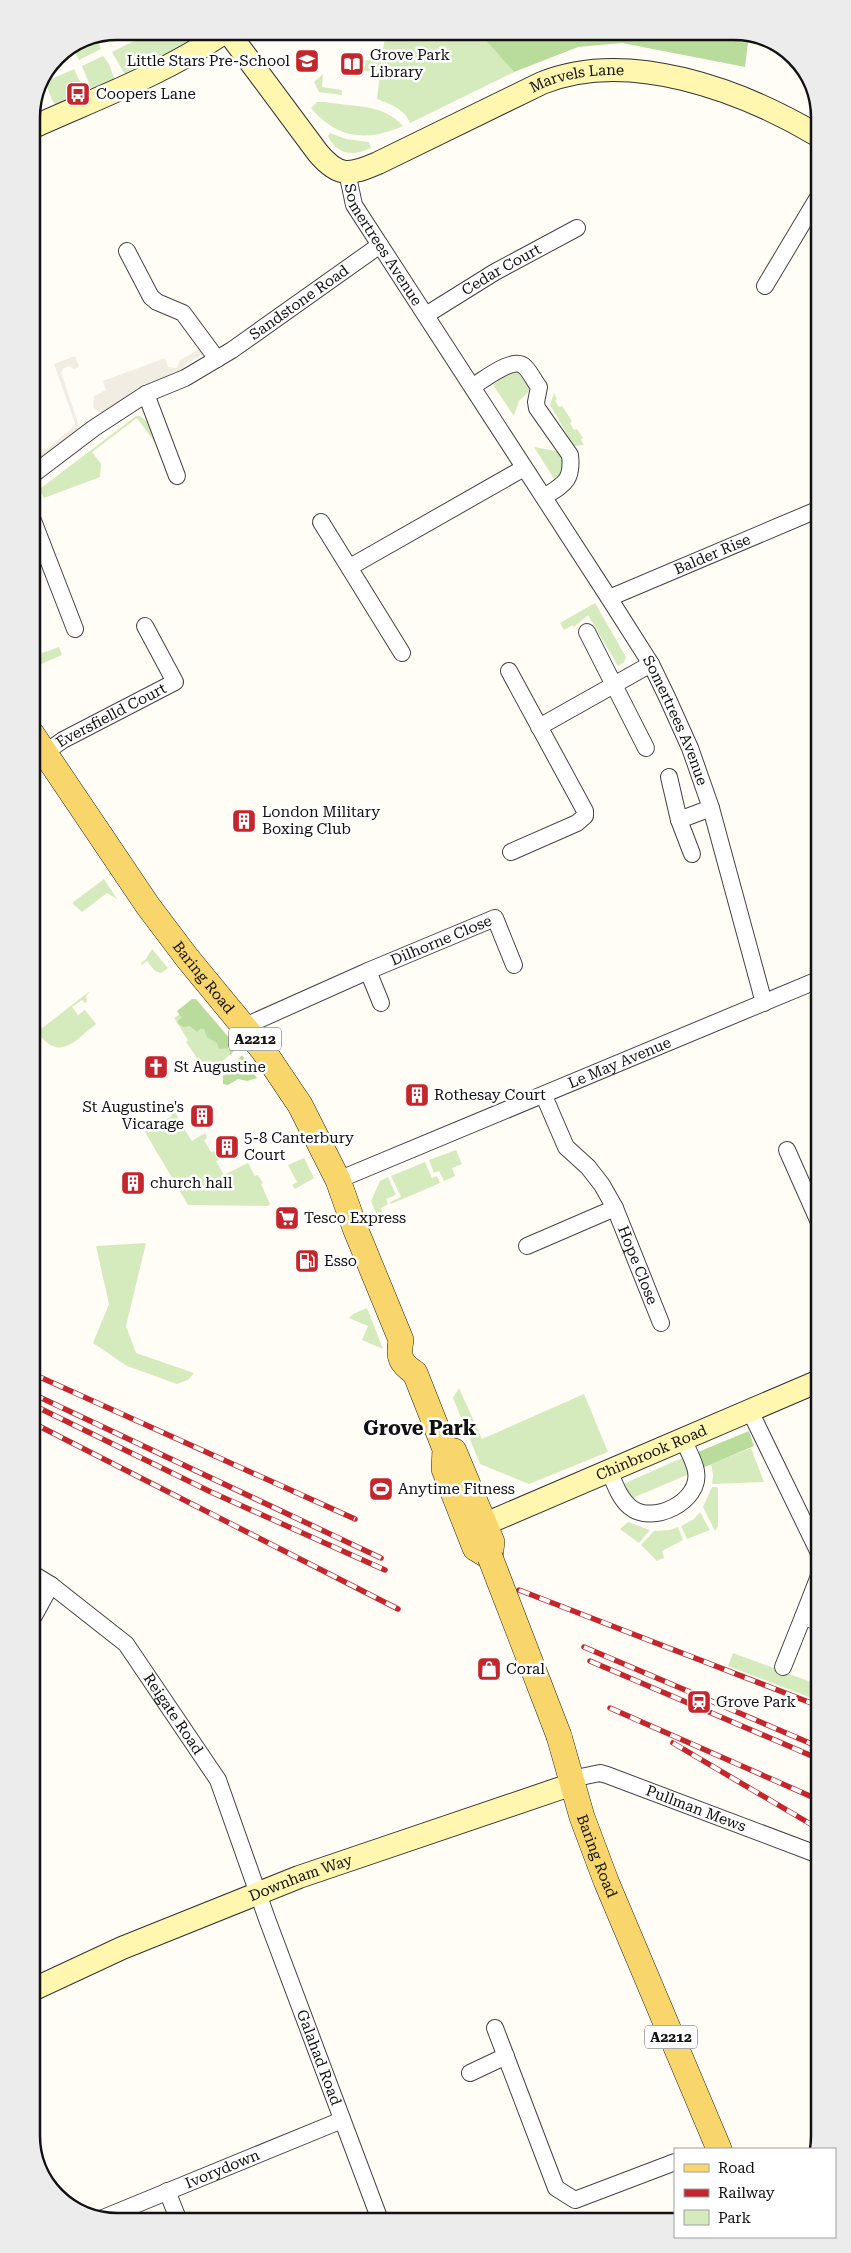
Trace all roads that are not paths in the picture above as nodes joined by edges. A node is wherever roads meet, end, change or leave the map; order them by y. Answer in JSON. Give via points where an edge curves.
{"nodes":[{"id":1,"x":213,"y":40,"type":"edge"},
{"id":2,"x":234,"y":40,"type":"edge"},
{"id":3,"x":40,"y":124,"type":"edge"},
{"id":4,"x":811,"y":132,"type":"edge"},
{"id":5,"x":347,"y":172,"type":"junction"},
{"id":6,"x":811,"y":209,"type":"edge"},
{"id":7,"x":578,"y":228,"type":"dead end"},
{"id":8,"x":380,"y":245,"type":"junction"},
{"id":9,"x":126,"y":250,"type":"dead end"},
{"id":10,"x":765,"y":286,"type":"dead end"},
{"id":11,"x":426,"y":315,"type":"junction"},
{"id":12,"x":217,"y":358,"type":"junction"},
{"id":13,"x":473,"y":386,"type":"junction"},
{"id":14,"x":146,"y":394,"type":"junction"},
{"id":15,"x":524,"y":468,"type":"junction"},
{"id":16,"x":40,"y":470,"type":"edge"},
{"id":17,"x":177,"y":476,"type":"dead end"},
{"id":18,"x":544,"y":497,"type":"junction"},
{"id":19,"x":811,"y":513,"type":"edge"},
{"id":20,"x":321,"y":522,"type":"dead end"},
{"id":21,"x":40,"y":539,"type":"edge"},
{"id":22,"x":350,"y":567,"type":"junction"},
{"id":23,"x":609,"y":598,"type":"junction"},
{"id":24,"x":145,"y":626,"type":"dead end"},
{"id":25,"x":75,"y":630,"type":"dead end"},
{"id":26,"x":587,"y":632,"type":"dead end"},
{"id":27,"x":402,"y":653,"type":"dead end"},
{"id":28,"x":650,"y":664,"type":"junction"},
{"id":29,"x":509,"y":671,"type":"dead end"},
{"id":30,"x":613,"y":684,"type":"junction"},
{"id":31,"x":539,"y":727,"type":"junction"},
{"id":32,"x":40,"y":743,"type":"edge"},
{"id":33,"x":40,"y":744,"type":"edge"},
{"id":34,"x":646,"y":748,"type":"dead end"},
{"id":35,"x":669,"y":777,"type":"dead end"},
{"id":36,"x":711,"y":808,"type":"junction"},
{"id":37,"x":680,"y":820,"type":"junction"},
{"id":38,"x":511,"y":852,"type":"dead end"},
{"id":39,"x":692,"y":854,"type":"dead end"},
{"id":40,"x":514,"y":965,"type":"dead end"},
{"id":41,"x":368,"y":971,"type":"junction"},
{"id":42,"x":811,"y":983,"type":"edge"},
{"id":43,"x":381,"y":1003,"type":"dead end"},
{"id":44,"x":764,"y":1003,"type":"junction"},
{"id":45,"x":245,"y":1026,"type":"junction"},
{"id":46,"x":544,"y":1096,"type":"junction"},
{"id":47,"x":787,"y":1150,"type":"dead end"},
{"id":48,"x":338,"y":1180,"type":"junction"},
{"id":49,"x":811,"y":1204,"type":"edge"},
{"id":50,"x":615,"y":1208,"type":"junction"},
{"id":51,"x":527,"y":1246,"type":"dead end"},
{"id":52,"x":661,"y":1323,"type":"dead end"},
{"id":53,"x":811,"y":1384,"type":"edge"},
{"id":54,"x":750,"y":1410,"type":"junction"},
{"id":55,"x":683,"y":1439,"type":"junction"},
{"id":56,"x":609,"y":1470,"type":"junction"},
{"id":57,"x":474,"y":1521,"type":"junction"},
{"id":58,"x":811,"y":1536,"type":"edge"},
{"id":59,"x":40,"y":1578,"type":"edge"},
{"id":60,"x":51,"y":1585,"type":"junction"},
{"id":61,"x":40,"y":1605,"type":"edge"},
{"id":62,"x":811,"y":1620,"type":"edge"},
{"id":63,"x":783,"y":1667,"type":"dead end"},
{"id":64,"x":572,"y":1781,"type":"junction"},
{"id":65,"x":811,"y":1852,"type":"edge"},
{"id":66,"x":258,"y":1895,"type":"junction"},
{"id":67,"x":40,"y":1987,"type":"edge"},
{"id":68,"x":495,"y":2028,"type":"dead end"},
{"id":69,"x":506,"y":2056,"type":"junction"},
{"id":70,"x":470,"y":2073,"type":"dead end"},
{"id":71,"x":342,"y":2120,"type":"junction"},
{"id":72,"x":714,"y":2148,"type":"edge"},
{"id":73,"x":674,"y":2162,"type":"edge"},
{"id":74,"x":167,"y":2191,"type":"junction"},
{"id":75,"x":115,"y":2213,"type":"edge"},
{"id":76,"x":176,"y":2213,"type":"edge"},
{"id":77,"x":377,"y":2213,"type":"edge"}],
"edges":[{"from":1,"to":3,"type":"street","via":[[153,74]]},
{"from":2,"to":5,"type":"street","name":"Somertrees Avenue","via":[[329,166]]},
{"from":4,"to":5,"type":"street","name":"Marvels Lane","via":[[770,110],[706,86],[648,72],[598,70],[556,77],[378,163]]},
{"from":5,"to":8,"type":"street","name":"Somertrees Avenue","via":[[354,204]]},
{"from":6,"to":10,"type":"street"},
{"from":7,"to":11,"type":"street","name":"Cedar Court","via":[[495,272]]},
{"from":8,"to":11,"type":"street","name":"Somertrees Avenue"},
{"from":8,"to":12,"type":"street","name":"Sandstone Road"},
{"from":9,"to":12,"type":"street","via":[[151,297],[183,314]]},
{"from":11,"to":13,"type":"street","name":"Somertrees Avenue"},
{"from":12,"to":14,"type":"street","name":"Sandstone Road","via":[[185,378]]},
{"from":13,"to":15,"type":"street","name":"Somertrees Avenue"},
{"from":13,"to":18,"type":"street","via":[[501,368],[517,363],[525,366],[538,387],[538,408],[570,455],[571,475]]},
{"from":14,"to":16,"type":"street","name":"Sandstone Road","via":[[94,428]]},
{"from":14,"to":17,"type":"street"},
{"from":15,"to":18,"type":"street","name":"Somertrees Avenue"},
{"from":15,"to":22,"type":"street"},
{"from":18,"to":23,"type":"street","name":"Somertrees Avenue"},
{"from":19,"to":23,"type":"street","name":"Balder Rise"},
{"from":20,"to":22,"type":"street"},
{"from":21,"to":25,"type":"street"},
{"from":22,"to":27,"type":"street"},
{"from":23,"to":28,"type":"street","name":"Somertrees Avenue"},
{"from":24,"to":32,"type":"street","name":"Eversfielld Court","via":[[174,682],[63,740]]},
{"from":26,"to":30,"type":"street"},
{"from":28,"to":30,"type":"street"},
{"from":28,"to":36,"type":"street","name":"Somertrees Avenue","via":[[690,748]]},
{"from":29,"to":31,"type":"street"},
{"from":30,"to":31,"type":"street"},
{"from":30,"to":34,"type":"street"},
{"from":31,"to":38,"type":"street","via":[[585,816],[577,823]]},
{"from":33,"to":45,"type":"main road","name":"Baring Road","number":"A2212","via":[[148,906]]},
{"from":35,"to":37,"type":"street"},
{"from":36,"to":37,"type":"street"},
{"from":36,"to":44,"type":"street","name":"Somertrees Avenue"},
{"from":37,"to":39,"type":"street"},
{"from":40,"to":41,"type":"street","name":"Dilhorne Close","via":[[495,918]]},
{"from":41,"to":43,"type":"street"},
{"from":41,"to":45,"type":"street","name":"Dilhorne Close"},
{"from":42,"to":44,"type":"street","name":"Le May Avenue"},
{"from":44,"to":46,"type":"street","name":"Le May Avenue"},
{"from":45,"to":48,"type":"main road","name":"Baring Road","number":"A2212","via":[[300,1105]]},
{"from":46,"to":48,"type":"street","name":"Le May Avenue"},
{"from":46,"to":50,"type":"street","name":"Hope Close","via":[[566,1147],[602,1184]]},
{"from":47,"to":49,"type":"street"},
{"from":48,"to":57,"type":"main road","name":"Baring Road","number":"A2212","via":[[401,1340],[413,1348],[419,1363],[409,1369],[445,1448],[444,1469]]},
{"from":50,"to":51,"type":"street","name":"Hope Close"},
{"from":50,"to":52,"type":"street","name":"Hope Close"},
{"from":53,"to":54,"type":"street","name":"Chinbrook Road"},
{"from":54,"to":55,"type":"street","name":"Chinbrook Road"},
{"from":54,"to":58,"type":"street"},
{"from":55,"to":56,"type":"street","name":"Chinbrook Road"},
{"from":55,"to":56,"type":"street","via":[[696,1471],[695,1480],[686,1498],[670,1510],[648,1515],[630,1508]]},
{"from":56,"to":57,"type":"street","name":"Chinbrook Road"},
{"from":57,"to":64,"type":"main road","name":"Baring Road","number":"A2212","bridge":true,"via":[[492,1542],[490,1557],[559,1736]]},
{"from":59,"to":60,"type":"street","name":"Reigate Road"},
{"from":60,"to":61,"type":"street"},
{"from":60,"to":66,"type":"street","name":"Reigate Road","via":[[126,1644],[218,1780]]},
{"from":62,"to":63,"type":"street"},
{"from":64,"to":65,"type":"street","name":"Pullman Mews","via":[[600,1773],[607,1775]]},
{"from":64,"to":66,"type":"street","name":"Downham Way","via":[[299,1877]]},
{"from":64,"to":72,"type":"main road","name":"Baring Road","number":"A2212","via":[[606,1881]]},
{"from":66,"to":67,"type":"street","name":"Downham Way","via":[[122,1948]]},
{"from":66,"to":71,"type":"street","name":"Galahad Road"},
{"from":68,"to":69,"type":"street"},
{"from":69,"to":70,"type":"street"},
{"from":69,"to":73,"type":"street","via":[[556,2188],[571,2205]]},
{"from":71,"to":74,"type":"street","name":"Ivorydown"},
{"from":71,"to":77,"type":"street","name":"Galahad Road"},
{"from":74,"to":75,"type":"street","name":"Ivorydown"},
{"from":74,"to":76,"type":"street"}]}
